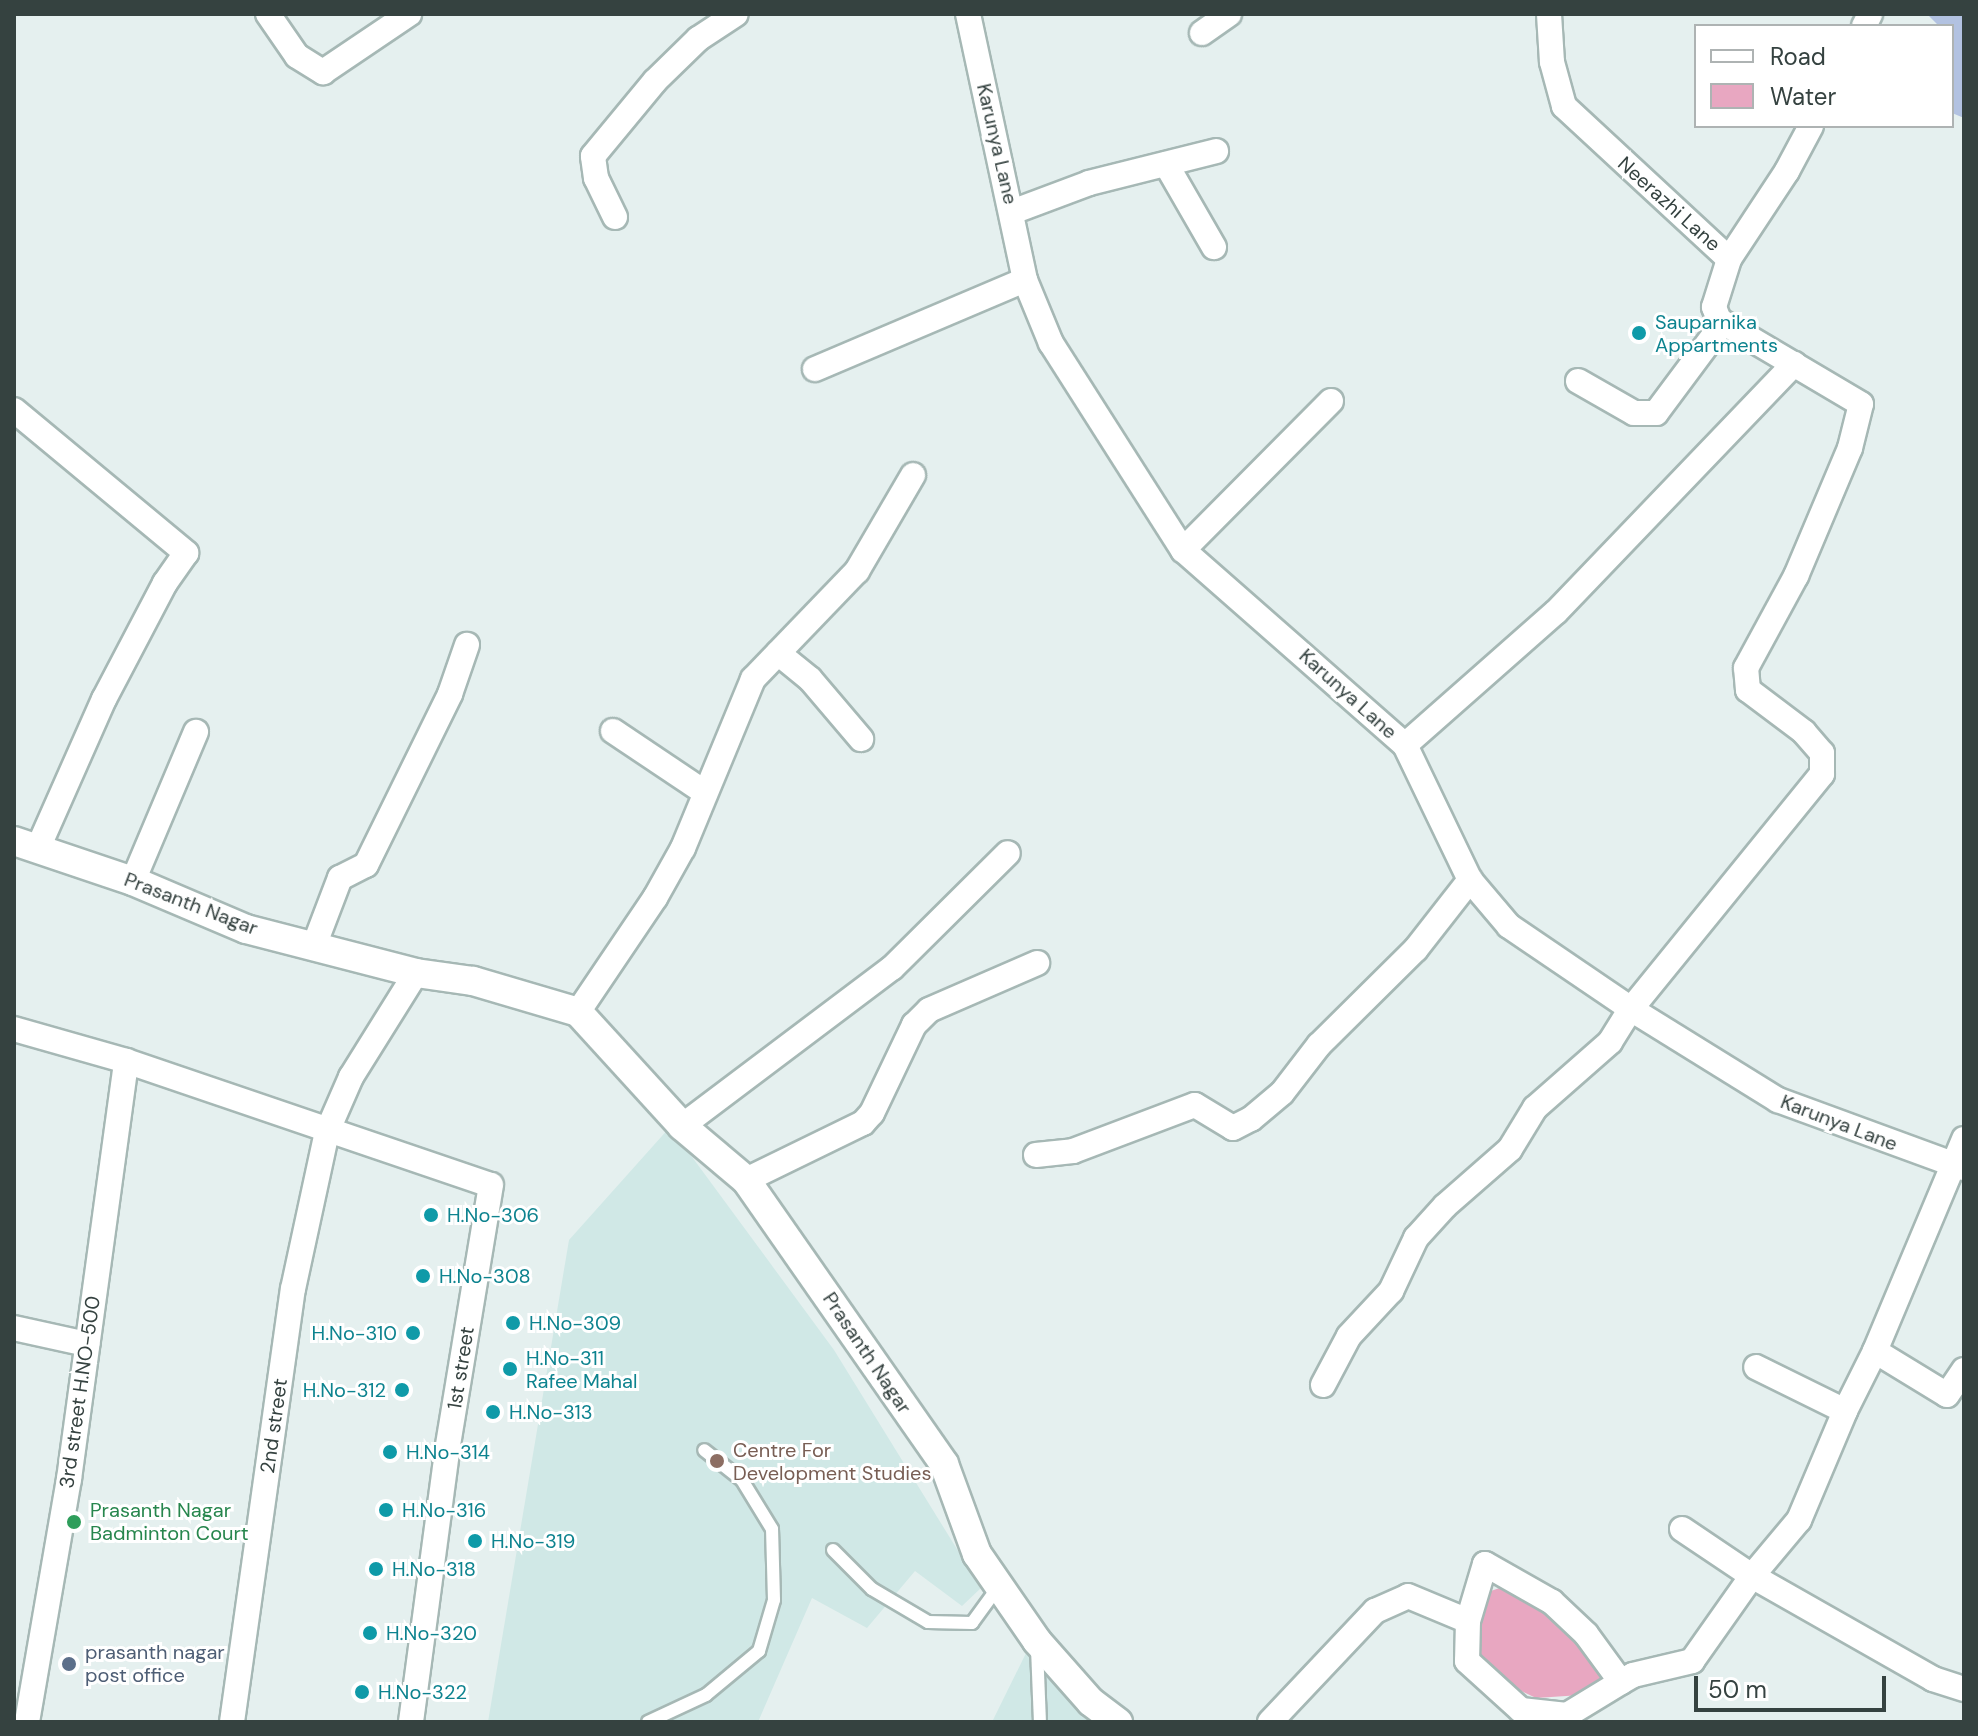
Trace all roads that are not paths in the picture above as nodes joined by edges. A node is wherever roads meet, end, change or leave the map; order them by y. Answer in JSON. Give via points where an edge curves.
{"nodes":[{"id":1,"x":268,"y":14,"type":"edge"},
{"id":2,"x":409,"y":14,"type":"edge"},
{"id":3,"x":736,"y":14,"type":"edge"},
{"id":4,"x":968,"y":14,"type":"edge"},
{"id":5,"x":1229,"y":14,"type":"edge"},
{"id":6,"x":1549,"y":14,"type":"edge"},
{"id":7,"x":1202,"y":33,"type":"dead end"},
{"id":8,"x":1810,"y":128,"type":"edge"},
{"id":9,"x":1216,"y":151,"type":"dead end"},
{"id":10,"x":1166,"y":164,"type":"junction"},
{"id":11,"x":1012,"y":212,"type":"junction"},
{"id":12,"x":615,"y":217,"type":"dead end"},
{"id":13,"x":1214,"y":247,"type":"dead end"},
{"id":14,"x":1729,"y":259,"type":"junction"},
{"id":15,"x":1025,"y":280,"type":"junction"},
{"id":16,"x":1723,"y":323,"type":"junction"},
{"id":17,"x":1794,"y":364,"type":"junction"},
{"id":18,"x":815,"y":369,"type":"dead end"},
{"id":19,"x":1578,"y":381,"type":"dead end"},
{"id":20,"x":1331,"y":401,"type":"dead end"},
{"id":21,"x":14,"y":410,"type":"edge"},
{"id":22,"x":913,"y":475,"type":"dead end"},
{"id":23,"x":1183,"y":550,"type":"junction"},
{"id":24,"x":467,"y":645,"type":"dead end"},
{"id":25,"x":778,"y":653,"type":"junction"},
{"id":26,"x":613,"y":731,"type":"dead end"},
{"id":27,"x":196,"y":732,"type":"dead end"},
{"id":28,"x":861,"y":739,"type":"dead end"},
{"id":29,"x":1405,"y":745,"type":"junction"},
{"id":30,"x":704,"y":792,"type":"junction"},
{"id":31,"x":26,"y":844,"type":"edge"},
{"id":32,"x":1008,"y":853,"type":"dead end"},
{"id":33,"x":1470,"y":880,"type":"junction"},
{"id":34,"x":133,"y":881,"type":"junction"},
{"id":35,"x":314,"y":946,"type":"junction"},
{"id":36,"x":1037,"y":963,"type":"dead end"},
{"id":37,"x":416,"y":973,"type":"junction"},
{"id":38,"x":1631,"y":1009,"type":"junction"},
{"id":39,"x":578,"y":1012,"type":"junction"},
{"id":40,"x":14,"y":1029,"type":"edge"},
{"id":41,"x":126,"y":1061,"type":"junction"},
{"id":42,"x":682,"y":1126,"type":"junction"},
{"id":43,"x":327,"y":1132,"type":"junction"},
{"id":44,"x":1964,"y":1139,"type":"edge"},
{"id":45,"x":1036,"y":1155,"type":"dead end"},
{"id":46,"x":1958,"y":1167,"type":"edge"},
{"id":47,"x":746,"y":1180,"type":"junction"},
{"id":48,"x":14,"y":1328,"type":"edge"},
{"id":49,"x":87,"y":1344,"type":"junction"},
{"id":50,"x":1875,"y":1351,"type":"junction"},
{"id":51,"x":1756,"y":1367,"type":"dead end"},
{"id":52,"x":1964,"y":1370,"type":"edge"},
{"id":53,"x":1323,"y":1385,"type":"dead end"},
{"id":54,"x":1845,"y":1411,"type":"junction"},
{"id":55,"x":704,"y":1450,"type":"dead end"},
{"id":56,"x":1682,"y":1529,"type":"dead end"},
{"id":57,"x":833,"y":1550,"type":"dead end"},
{"id":58,"x":1752,"y":1576,"type":"junction"},
{"id":59,"x":999,"y":1586,"type":"junction"},
{"id":60,"x":1468,"y":1621,"type":"junction"},
{"id":61,"x":1037,"y":1641,"type":"junction"},
{"id":62,"x":1621,"y":1682,"type":"junction"},
{"id":63,"x":1964,"y":1689,"type":"edge"},
{"id":64,"x":27,"y":1722,"type":"edge"},
{"id":65,"x":232,"y":1722,"type":"edge"},
{"id":66,"x":411,"y":1722,"type":"edge"},
{"id":67,"x":648,"y":1722,"type":"edge"},
{"id":68,"x":1040,"y":1722,"type":"edge"},
{"id":69,"x":1118,"y":1722,"type":"edge"},
{"id":70,"x":1270,"y":1722,"type":"edge"}],
"edges":[{"from":1,"to":2,"type":"street","via":[[297,56],[323,72]]},
{"from":3,"to":12,"type":"street","via":[[698,39],[655,81],[593,156],[596,178]]},
{"from":4,"to":11,"type":"street","name":"Karunya Lane"},
{"from":5,"to":7,"type":"street"},
{"from":6,"to":14,"type":"street","name":"Neerazhi Lane","via":[[1552,62],[1564,106]]},
{"from":8,"to":14,"type":"street"},
{"from":9,"to":10,"type":"street"},
{"from":10,"to":11,"type":"street","via":[[1089,183]]},
{"from":10,"to":13,"type":"street"},
{"from":11,"to":15,"type":"street","name":"Karunya Lane"},
{"from":14,"to":16,"type":"street","name":"Neerazhi Lane","via":[[1714,307]]},
{"from":15,"to":18,"type":"street"},
{"from":15,"to":23,"type":"street","name":"Karunya Lane","via":[[1051,343]]},
{"from":16,"to":17,"type":"street"},
{"from":16,"to":19,"type":"street","via":[[1656,413],[1634,413]]},
{"from":17,"to":29,"type":"street","via":[[1556,612]]},
{"from":17,"to":38,"type":"street","via":[[1861,404],[1859,419],[1782,606],[1746,668],[1748,690],[1804,732],[1822,753],[1822,774]]},
{"from":20,"to":23,"type":"street"},
{"from":21,"to":31,"type":"street","via":[[186,553]]},
{"from":22,"to":25,"type":"street","via":[[857,571]]},
{"from":23,"to":29,"type":"street","name":"Karunya Lane"},
{"from":24,"to":35,"type":"street","via":[[450,694],[366,865],[340,878]]},
{"from":25,"to":28,"type":"street","via":[[810,679]]},
{"from":25,"to":30,"type":"street","via":[[753,679]]},
{"from":26,"to":30,"type":"street"},
{"from":27,"to":34,"type":"street"},
{"from":29,"to":33,"type":"street","name":"Karunya Lane"},
{"from":30,"to":39,"type":"street","via":[[683,848],[655,898]]},
{"from":31,"to":34,"type":"street","name":"Prasanth Nagar"},
{"from":32,"to":42,"type":"street","via":[[892,968]]},
{"from":33,"to":38,"type":"street","name":"Karunya Lane","via":[[1509,926]]},
{"from":33,"to":45,"type":"street","via":[[1416,949],[1319,1045],[1282,1093],[1251,1119],[1233,1128],[1195,1105],[1073,1151]]},
{"from":34,"to":35,"type":"street","name":"Prasanth Nagar","via":[[246,929]]},
{"from":35,"to":37,"type":"street","name":"Prasanth Nagar"},
{"from":36,"to":47,"type":"street","via":[[929,1010],[914,1025],[863,1123]]},
{"from":37,"to":39,"type":"street","name":"Prasanth Nagar","via":[[473,981]]},
{"from":37,"to":43,"type":"street","name":"2nd street","via":[[351,1077]]},
{"from":38,"to":46,"type":"street","name":"Karunya Lane","via":[[1778,1100]]},
{"from":38,"to":53,"type":"street","via":[[1610,1042],[1535,1108],[1510,1149],[1416,1238],[1391,1291],[1349,1336]]},
{"from":39,"to":42,"type":"street","name":"Prasanth Nagar"},
{"from":40,"to":41,"type":"street"},
{"from":41,"to":43,"type":"street"},
{"from":41,"to":49,"type":"street","name":"3rd street H.NO-500"},
{"from":42,"to":47,"type":"street","name":"Prasanth Nagar"},
{"from":43,"to":65,"type":"street","name":"2nd street","via":[[293,1289]]},
{"from":43,"to":66,"type":"street","name":"1st street","via":[[491,1185],[447,1452]]},
{"from":44,"to":46,"type":"street"},
{"from":46,"to":50,"type":"street"},
{"from":47,"to":59,"type":"street","name":"Prasanth Nagar","via":[[944,1464],[977,1554]]},
{"from":48,"to":49,"type":"street"},
{"from":49,"to":64,"type":"street","name":"3rd street H.NO-500"},
{"from":50,"to":52,"type":"street","via":[[1947,1395]]},
{"from":50,"to":54,"type":"street"},
{"from":51,"to":54,"type":"street"},
{"from":54,"to":58,"type":"street","via":[[1799,1520]]},
{"from":55,"to":67,"type":"lane","via":[[742,1480],[772,1529],[774,1600],[759,1651],[706,1695]]},
{"from":56,"to":58,"type":"street"},
{"from":57,"to":59,"type":"lane","via":[[872,1589],[928,1622],[972,1623]]},
{"from":58,"to":62,"type":"street","via":[[1692,1661]]},
{"from":58,"to":63,"type":"street","via":[[1933,1679]]},
{"from":59,"to":61,"type":"street","name":"Prasanth Nagar"},
{"from":60,"to":62,"type":"street","via":[[1467,1661],[1521,1710],[1567,1715]]},
{"from":60,"to":62,"type":"street","via":[[1485,1564],[1552,1602],[1586,1634]]},
{"from":60,"to":70,"type":"street","via":[[1408,1596],[1375,1611]]},
{"from":61,"to":68,"type":"lane"},
{"from":61,"to":69,"type":"street","name":"Prasanth Nagar","via":[[1091,1702]]}]}
